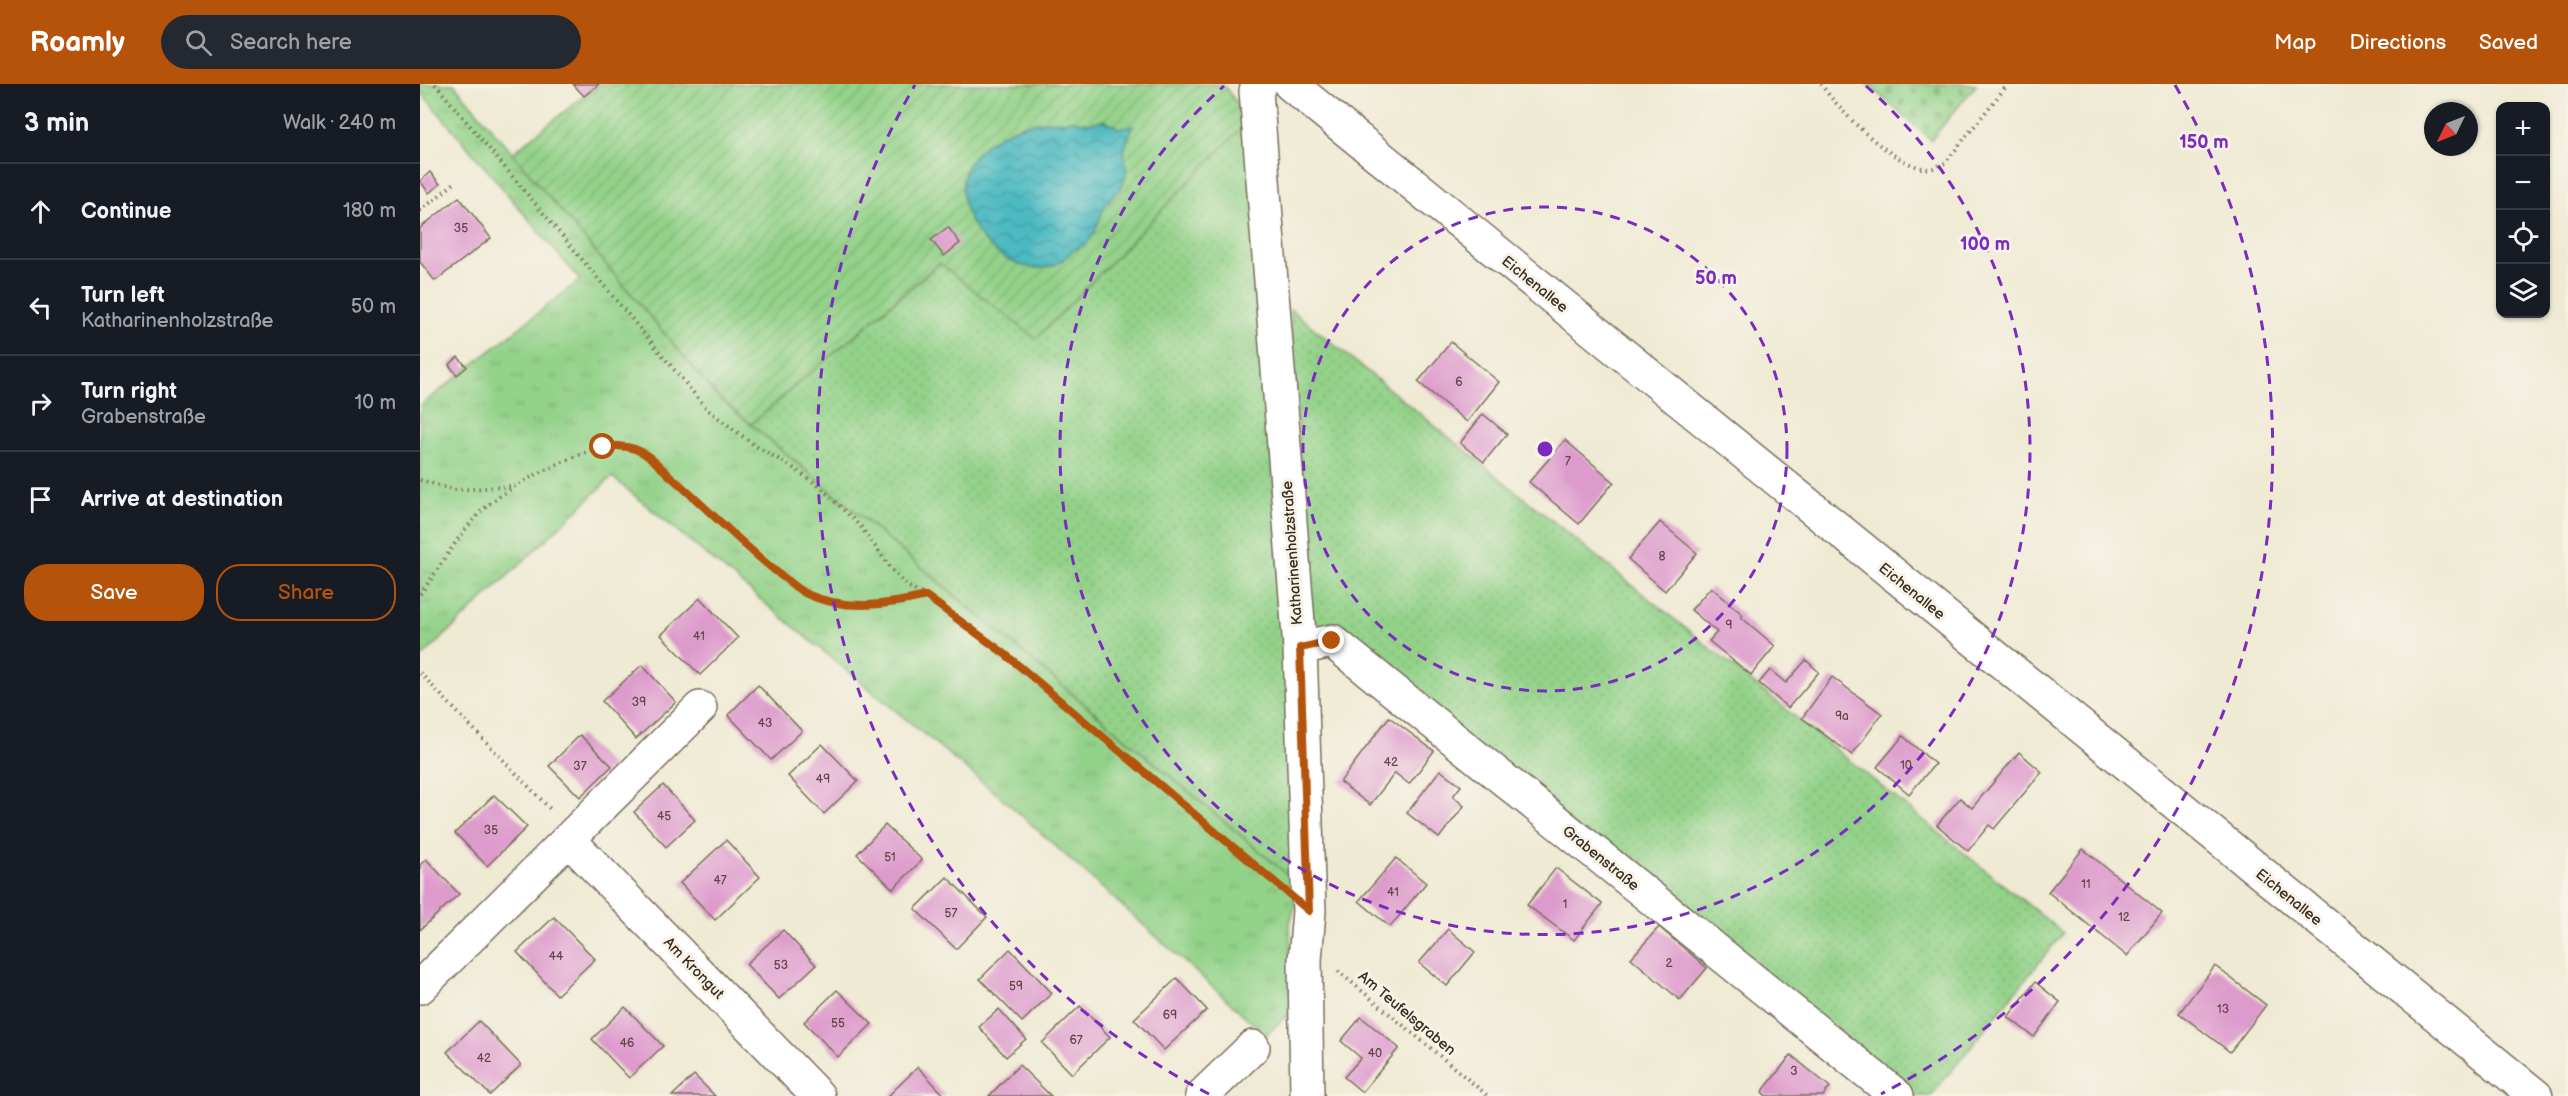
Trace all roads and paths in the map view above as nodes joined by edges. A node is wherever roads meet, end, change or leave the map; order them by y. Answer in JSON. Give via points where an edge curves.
{"nodes":[{"id":1,"x":435,"y":84,"type":"edge"},
{"id":2,"x":1260,"y":84,"type":"edge"},
{"id":3,"x":1290,"y":84,"type":"edge"},
{"id":4,"x":1821,"y":84,"type":"edge"},
{"id":5,"x":2008,"y":84,"type":"edge"},
{"id":6,"x":457,"y":181,"type":"dead end"},
{"id":7,"x":420,"y":211,"type":"edge"},
{"id":8,"x":420,"y":480,"type":"edge"},
{"id":9,"x":516,"y":486,"type":"junction"},
{"id":10,"x":420,"y":594,"type":"edge"},
{"id":11,"x":926,"y":596,"type":"junction"},
{"id":12,"x":1300,"y":648,"type":"junction"},
{"id":13,"x":420,"y":673,"type":"edge"},
{"id":14,"x":700,"y":708,"type":"dead end"},
{"id":15,"x":569,"y":840,"type":"junction"},
{"id":16,"x":1309,"y":911,"type":"junction"},
{"id":17,"x":1305,"y":960,"type":"junction"},
{"id":18,"x":420,"y":987,"type":"edge"},
{"id":19,"x":1253,"y":1047,"type":"dead end"},
{"id":20,"x":818,"y":1096,"type":"edge"},
{"id":21,"x":1202,"y":1096,"type":"edge"},
{"id":22,"x":1308,"y":1096,"type":"edge"},
{"id":23,"x":1488,"y":1096,"type":"edge"},
{"id":24,"x":1897,"y":1096,"type":"edge"},
{"id":25,"x":2536,"y":1096,"type":"edge"}],
"edges":[{"from":1,"to":11,"type":"path","via":[[708,410],[820,487],[861,527],[893,572],[907,586]]},
{"from":2,"to":12,"type":"street","name":"Katharinenholzstraße","via":[[1256,91]]},
{"from":3,"to":25,"type":"street","name":"Eichenallee"},
{"from":4,"to":5,"type":"path","via":[[1832,101],[1879,144],[1910,165],[1930,169],[1945,163]]},
{"from":6,"to":7,"type":"path"},
{"from":8,"to":9,"type":"path","via":[[454,490]]},
{"from":9,"to":10,"type":"path","via":[[485,507]]},
{"from":9,"to":11,"type":"path","via":[[603,447],[634,448],[648,455],[756,556],[808,595],[837,603],[867,605]]},
{"from":11,"to":16,"type":"path","via":[[1005,654]]},
{"from":12,"to":16,"type":"street","name":"Katharinenholzstraße"},
{"from":12,"to":24,"type":"street","name":"Grabenstraße","via":[[1332,641]]},
{"from":13,"to":15,"type":"path","via":[[565,825]]},
{"from":14,"to":15,"type":"street"},
{"from":15,"to":18,"type":"street"},
{"from":15,"to":20,"type":"street","name":"Am Krongut"},
{"from":16,"to":17,"type":"street","name":"Katharinenholzstraße"},
{"from":17,"to":22,"type":"street","name":"Katharinenholzstraße"},
{"from":17,"to":23,"type":"path","name":"Am Teufelsgraben","via":[[1324,960]]},
{"from":19,"to":21,"type":"street"}]}
